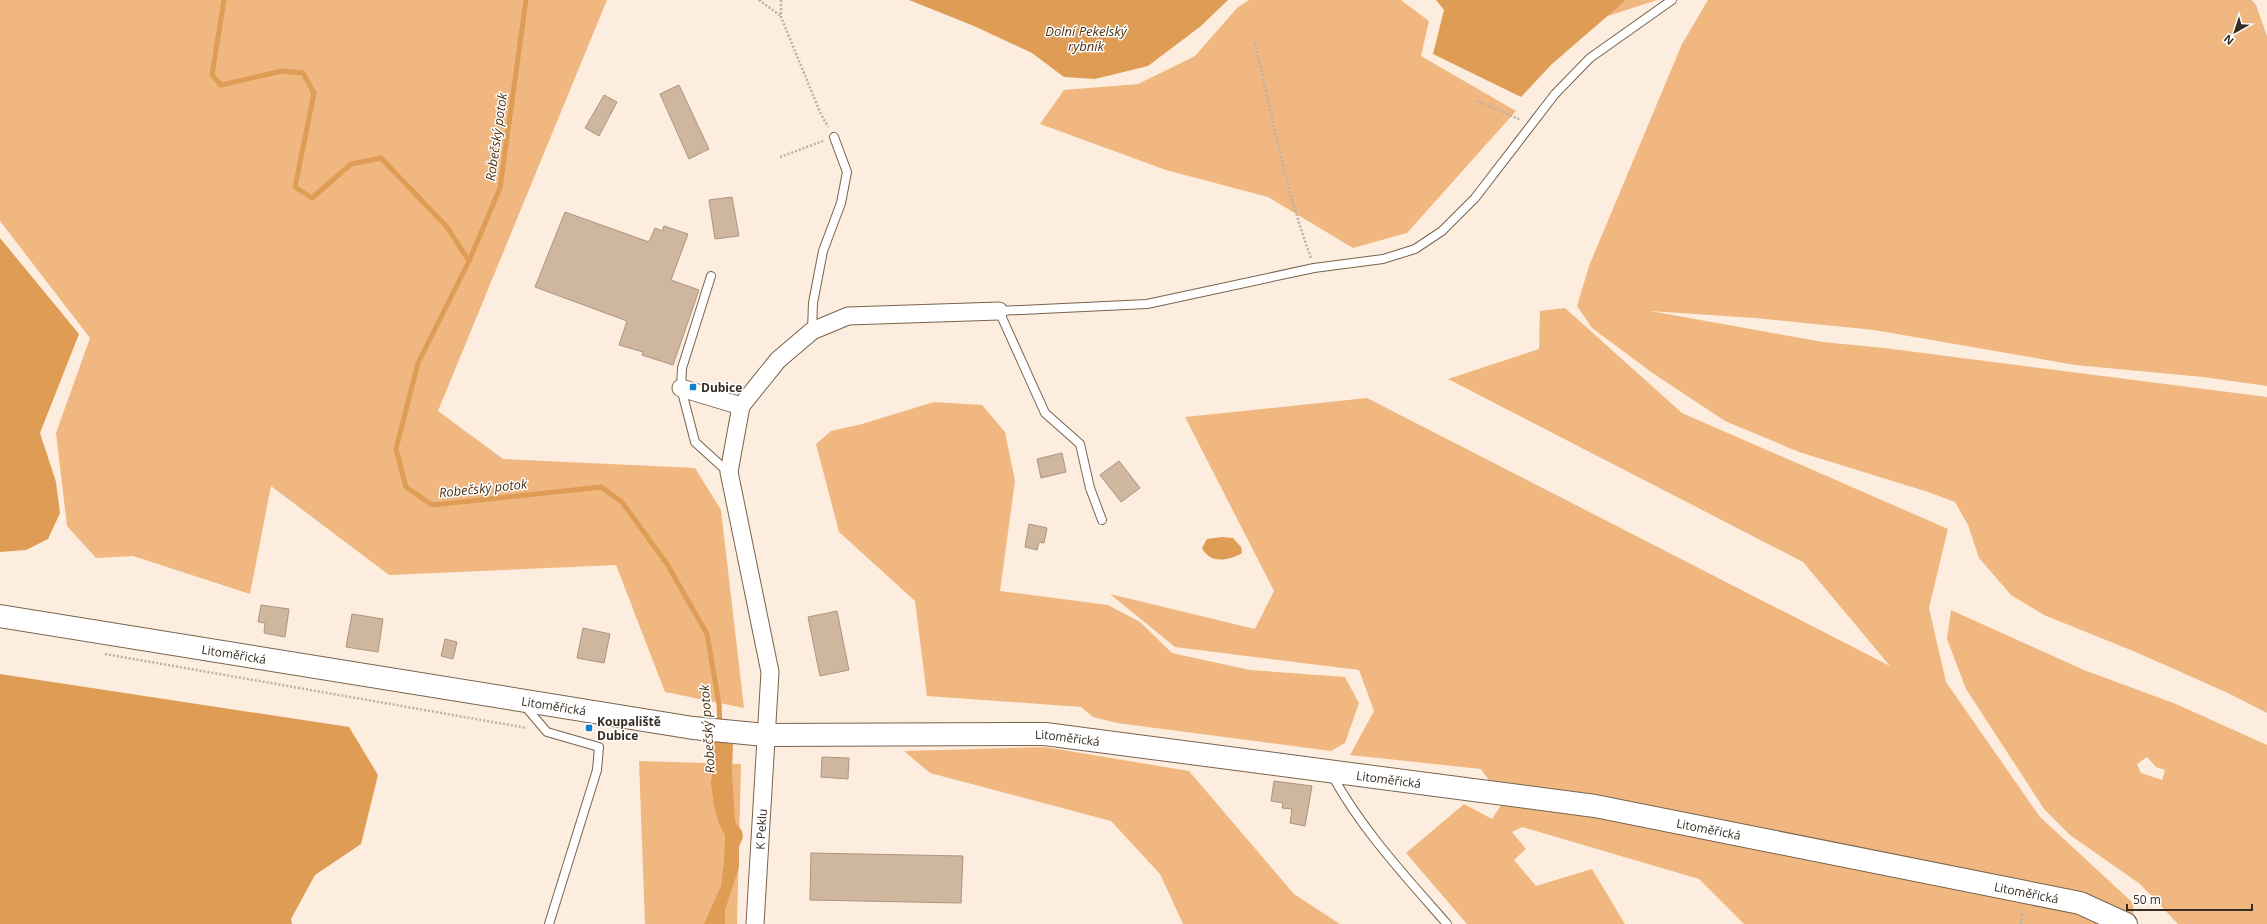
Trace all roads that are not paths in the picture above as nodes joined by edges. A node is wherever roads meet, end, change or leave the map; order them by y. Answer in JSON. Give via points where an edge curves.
{"nodes":[{"id":1,"x":1672,"y":0,"type":"edge"},
{"id":2,"x":834,"y":137,"type":"road end"},
{"id":3,"x":711,"y":276,"type":"dead end"},
{"id":4,"x":999,"y":311,"type":"junction"},
{"id":5,"x":812,"y":331,"type":"junction"},
{"id":6,"x":681,"y":388,"type":"junction"},
{"id":7,"x":741,"y":406,"type":"junction"},
{"id":8,"x":729,"y":472,"type":"junction"},
{"id":9,"x":1102,"y":520,"type":"dead end"},
{"id":10,"x":0,"y":616,"type":"edge"},
{"id":11,"x":521,"y":701,"type":"junction"},
{"id":12,"x":756,"y":735,"type":"junction"},
{"id":13,"x":1330,"y":772,"type":"junction"},
{"id":14,"x":549,"y":924,"type":"edge"},
{"id":15,"x":756,"y":924,"type":"edge"},
{"id":16,"x":1448,"y":924,"type":"edge"},
{"id":17,"x":2126,"y":924,"type":"edge"}],
"edges":[{"from":1,"to":4,"type":"lane","via":[[1590,58],[1555,94],[1474,198],[1442,231],[1415,249],[1383,259],[1314,268],[1147,304]]},
{"from":2,"to":5,"type":"lane","via":[[847,172],[841,203],[823,251],[813,304]]},
{"from":3,"to":6,"type":"lane","via":[[682,368]]},
{"from":4,"to":5,"type":"street","via":[[848,316]]},
{"from":4,"to":9,"type":"lane","via":[[1044,412],[1080,444],[1090,488]]},
{"from":5,"to":7,"type":"street","via":[[778,360]]},
{"from":6,"to":7,"type":"street"},
{"from":6,"to":8,"type":"lane","via":[[695,442]]},
{"from":7,"to":8,"type":"street"},
{"from":8,"to":12,"type":"street","name":"K Peklu","via":[[770,672]]},
{"from":10,"to":11,"type":"street","name":"Litoměřická"},
{"from":11,"to":12,"type":"street","name":"Litoměřická","via":[[693,728]]},
{"from":11,"to":14,"type":"lane","via":[[548,732],[599,747],[597,770]]},
{"from":12,"to":13,"type":"street","name":"Litoměřická","via":[[1045,734]]},
{"from":12,"to":15,"type":"street","name":"K Peklu"},
{"from":13,"to":16,"type":"lane","via":[[1346,801]]},
{"from":13,"to":17,"type":"street","name":"Litoměřická","via":[[1595,806],[2080,904]]}]}
